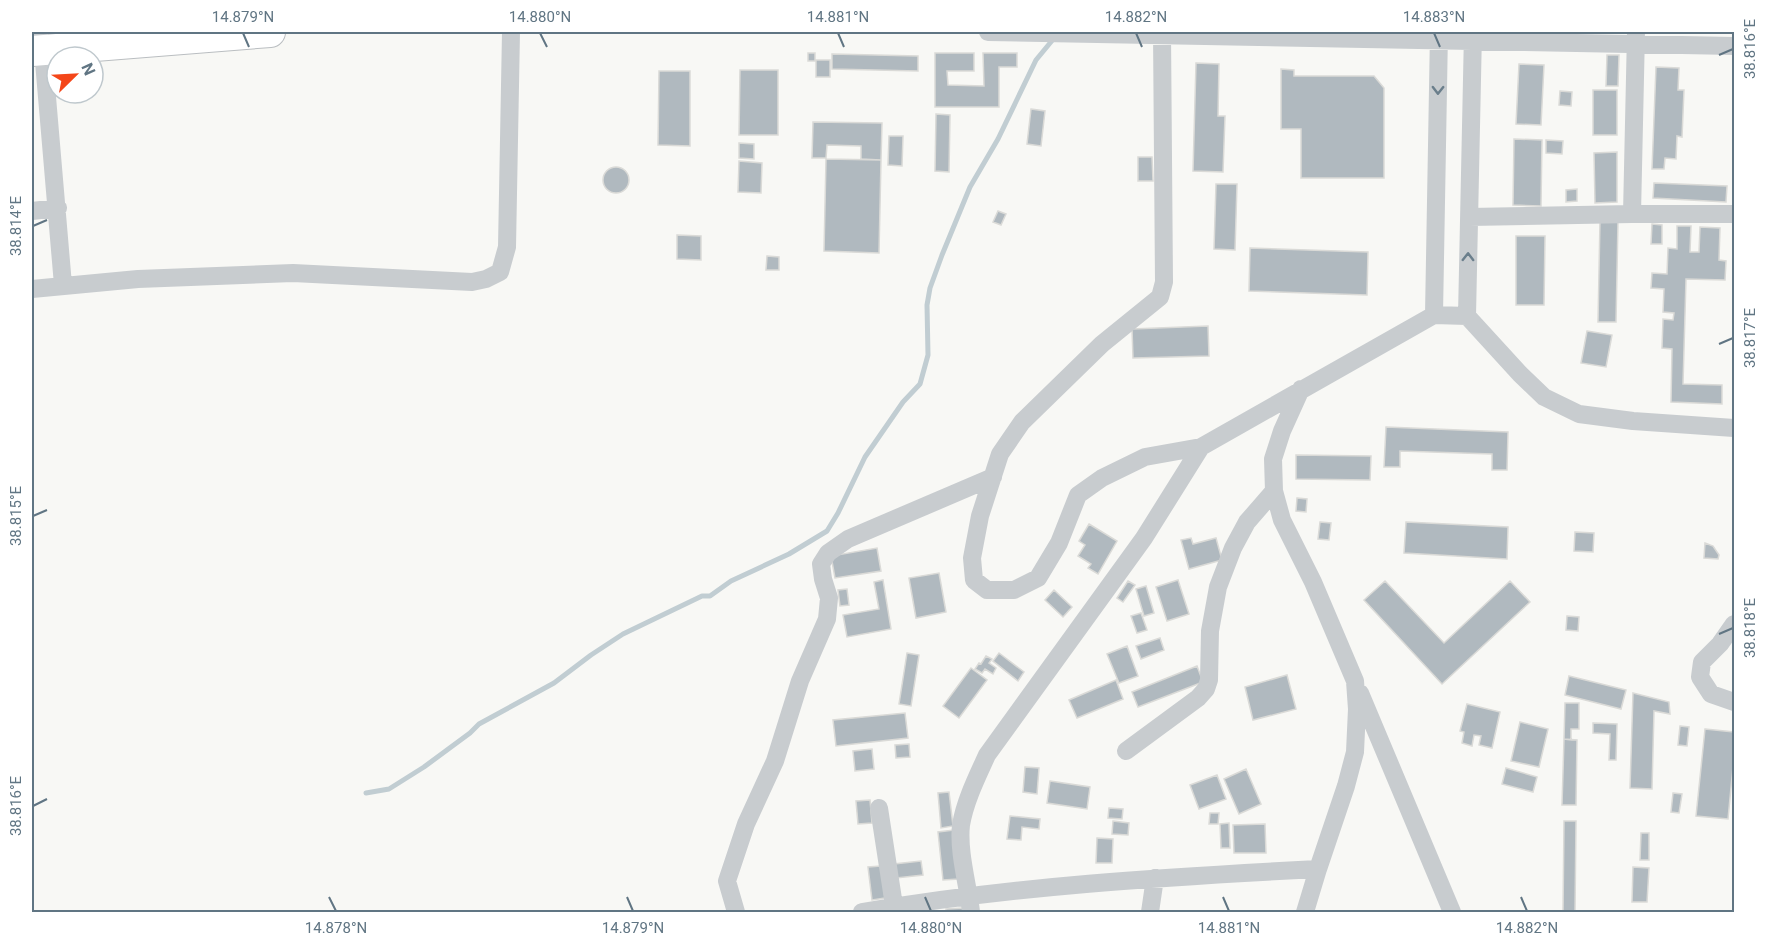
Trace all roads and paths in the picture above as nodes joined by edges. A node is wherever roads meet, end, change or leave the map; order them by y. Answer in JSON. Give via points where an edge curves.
{"nodes":[{"id":1,"x":270,"y":32,"type":"edge"},
{"id":2,"x":511,"y":32,"type":"edge"},
{"id":3,"x":988,"y":32,"type":"edge"},
{"id":4,"x":1162,"y":34,"type":"edge"},
{"id":5,"x":1310,"y":35,"type":"edge"},
{"id":6,"x":1439,"y":36,"type":"edge"},
{"id":7,"x":1473,"y":36,"type":"edge"},
{"id":8,"x":1636,"y":38,"type":"edge"},
{"id":9,"x":37,"y":44,"type":"edge"},
{"id":10,"x":1734,"y":46,"type":"edge"},
{"id":11,"x":58,"y":208,"type":"junction"},
{"id":12,"x":32,"y":211,"type":"edge"},
{"id":13,"x":1632,"y":214,"type":"junction"},
{"id":14,"x":1734,"y":214,"type":"edge"},
{"id":15,"x":1469,"y":217,"type":"junction"},
{"id":16,"x":63,"y":285,"type":"junction"},
{"id":17,"x":32,"y":289,"type":"edge"},
{"id":18,"x":1434,"y":315,"type":"junction"},
{"id":19,"x":1467,"y":316,"type":"junction"},
{"id":20,"x":1301,"y":389,"type":"junction"},
{"id":21,"x":1734,"y":428,"type":"edge"},
{"id":22,"x":1201,"y":447,"type":"junction"},
{"id":23,"x":993,"y":477,"type":"junction"},
{"id":24,"x":1274,"y":491,"type":"junction"},
{"id":25,"x":1734,"y":624,"type":"edge"},
{"id":26,"x":1355,"y":681,"type":"junction"},
{"id":27,"x":1734,"y":702,"type":"edge"},
{"id":28,"x":1126,"y":751,"type":"dead end"},
{"id":29,"x":879,"y":808,"type":"dead end"},
{"id":30,"x":1318,"y":869,"type":"junction"},
{"id":31,"x":1155,"y":878,"type":"junction"},
{"id":32,"x":970,"y":904,"type":"edge"},
{"id":33,"x":895,"y":910,"type":"edge"},
{"id":34,"x":736,"y":912,"type":"edge"},
{"id":35,"x":862,"y":912,"type":"edge"},
{"id":36,"x":1150,"y":912,"type":"edge"},
{"id":37,"x":1305,"y":912,"type":"edge"},
{"id":38,"x":1452,"y":912,"type":"edge"}],
"edges":[{"from":1,"to":9,"type":"highway"},
{"from":2,"to":16,"type":"street","via":[[507,248],[500,272],[472,282],[293,273]]},
{"from":3,"to":4,"type":"street"},
{"from":4,"to":5,"type":"street"},
{"from":4,"to":23,"type":"street","via":[[1164,282],[1160,297],[1102,344],[1022,422],[1000,454]]},
{"from":5,"to":6,"type":"street"},
{"from":6,"to":7,"type":"street"},
{"from":6,"to":18,"type":"street","one_way":true},
{"from":7,"to":8,"type":"street"},
{"from":7,"to":15,"type":"street"},
{"from":8,"to":10,"type":"street"},
{"from":8,"to":13,"type":"street"},
{"from":9,"to":11,"type":"street"},
{"from":11,"to":12,"type":"street"},
{"from":11,"to":16,"type":"street"},
{"from":13,"to":14,"type":"street"},
{"from":13,"to":15,"type":"street"},
{"from":19,"to":15,"type":"street","one_way":true},
{"from":16,"to":17,"type":"street"},
{"from":18,"to":19,"type":"street"},
{"from":18,"to":20,"type":"street"},
{"from":19,"to":21,"type":"street","via":[[1544,397],[1579,414]]},
{"from":20,"to":22,"type":"street"},
{"from":20,"to":24,"type":"street","via":[[1273,459]]},
{"from":22,"to":23,"type":"street","via":[[1145,457],[1077,495],[1059,543],[1038,578],[1014,590],[987,590],[974,580],[972,558]]},
{"from":22,"to":32,"type":"street","via":[[1144,538],[987,755],[972,787],[961,826]]},
{"from":23,"to":34,"type":"street","via":[[848,539],[828,553],[821,564],[829,598],[827,619],[800,681],[775,761],[746,824],[727,881]]},
{"from":24,"to":26,"type":"street","via":[[1282,520]]},
{"from":24,"to":28,"type":"street","via":[[1247,522],[1218,587],[1206,689]]},
{"from":25,"to":27,"type":"street","via":[[1702,662],[1700,677],[1711,694]]},
{"from":26,"to":30,"type":"street","via":[[1355,752]]},
{"from":26,"to":38,"type":"street"},
{"from":29,"to":33,"type":"street"},
{"from":30,"to":31,"type":"street"},
{"from":30,"to":37,"type":"street"},
{"from":31,"to":32,"type":"street"},
{"from":31,"to":36,"type":"street"},
{"from":32,"to":33,"type":"street"},
{"from":33,"to":35,"type":"street"}]}
